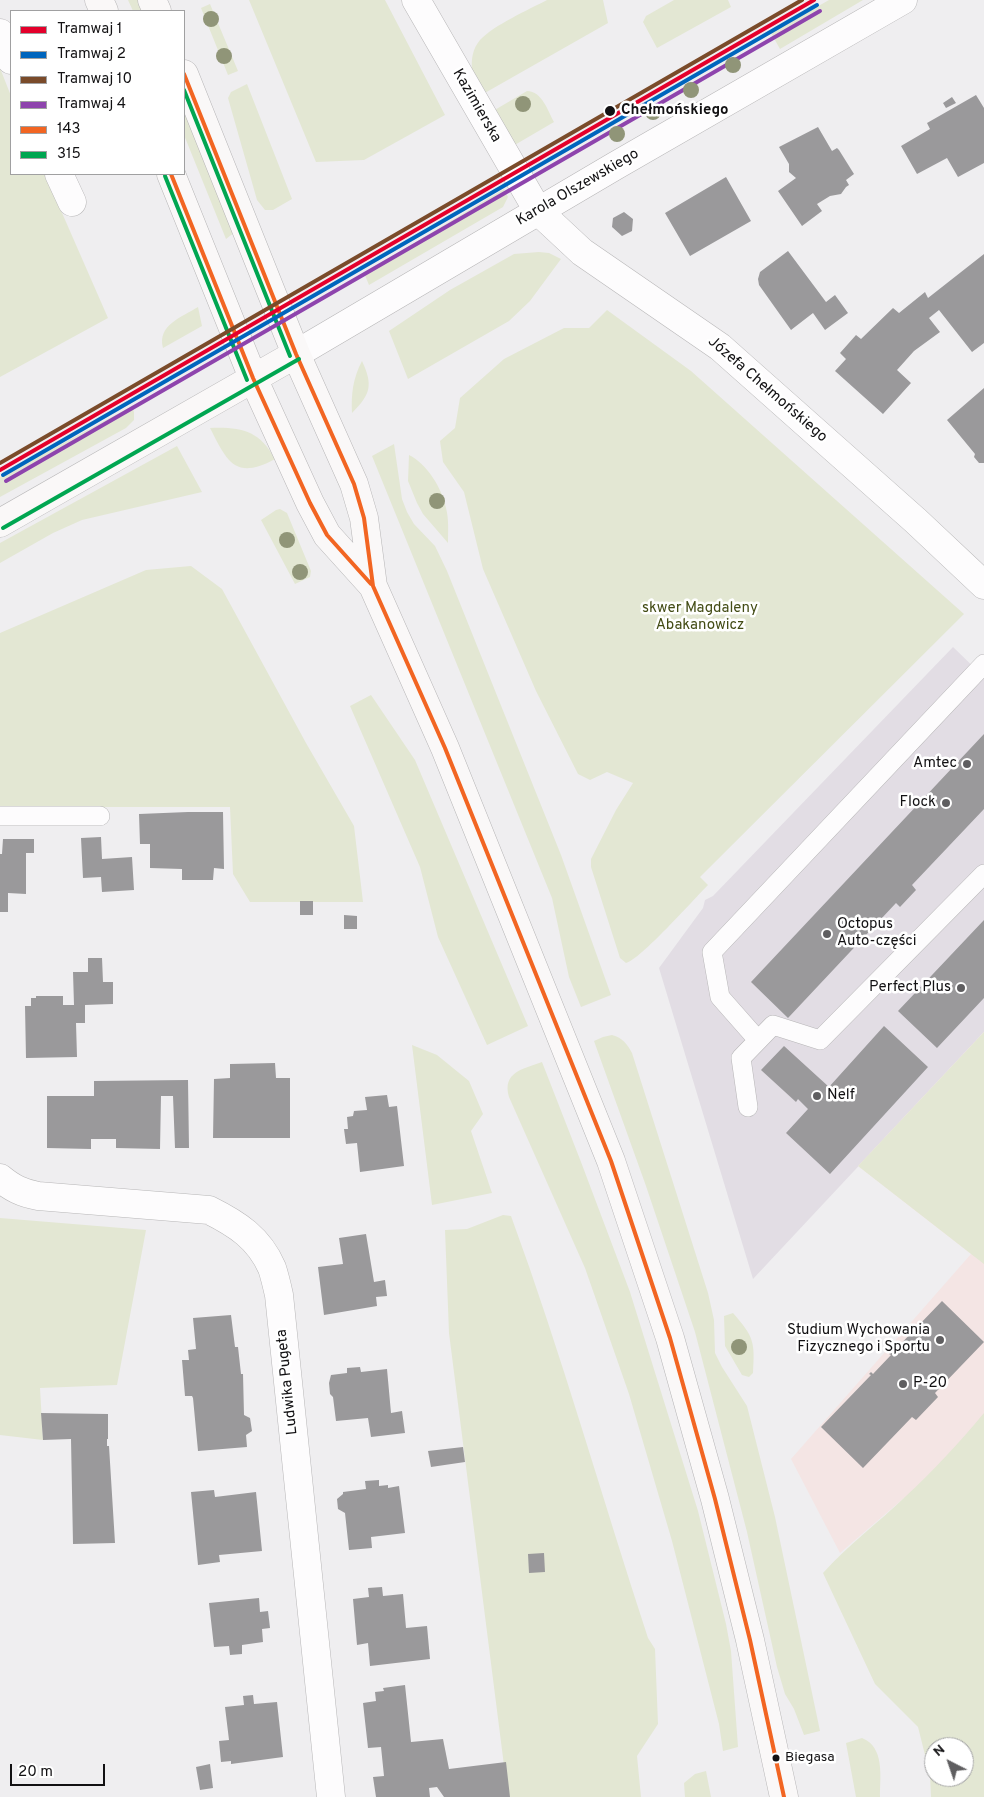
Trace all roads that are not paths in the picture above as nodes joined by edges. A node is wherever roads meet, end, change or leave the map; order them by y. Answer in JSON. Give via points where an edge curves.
{"nodes":[{"id":1,"x":416,"y":0,"type":"edge"},
{"id":2,"x":904,"y":0,"type":"edge"},
{"id":3,"x":0,"y":33,"type":"edge"},
{"id":4,"x":10,"y":58,"type":"edge"},
{"id":5,"x":185,"y":76,"type":"edge"},
{"id":6,"x":59,"y":175,"type":"edge"},
{"id":7,"x":171,"y":175,"type":"edge"},
{"id":8,"x":72,"y":202,"type":"dead end"},
{"id":9,"x":538,"y":211,"type":"junction"},
{"id":10,"x":296,"y":354,"type":"junction"},
{"id":11,"x":253,"y":378,"type":"junction"},
{"id":12,"x":0,"y":523,"type":"edge"},
{"id":13,"x":984,"y":585,"type":"edge"},
{"id":14,"x":373,"y":586,"type":"junction"},
{"id":15,"x":984,"y":664,"type":"edge"},
{"id":16,"x":0,"y":816,"type":"edge"},
{"id":17,"x":100,"y":816,"type":"dead end"},
{"id":18,"x":984,"y":874,"type":"edge"},
{"id":19,"x":758,"y":1040,"type":"junction"},
{"id":20,"x":748,"y":1107,"type":"dead end"},
{"id":21,"x":0,"y":1178,"type":"edge"},
{"id":22,"x":331,"y":1797,"type":"edge"},
{"id":23,"x":784,"y":1797,"type":"edge"}],
"edges":[{"from":1,"to":9,"type":"street","name":"Kazimierska"},
{"from":2,"to":9,"type":"street","name":"Karola Olszewskiego"},
{"from":3,"to":4,"type":"street"},
{"from":5,"to":10,"type":"main road"},
{"from":6,"to":8,"type":"street"},
{"from":7,"to":11,"type":"main road"},
{"from":9,"to":10,"type":"street","name":"Karola Olszewskiego"},
{"from":9,"to":13,"type":"street","name":"Józefa Chełmońskiego","via":[[582,252],[720,347]]},
{"from":10,"to":11,"type":"main road","name":"Karola Olszewskiego"},
{"from":10,"to":14,"type":"main road","via":[[354,484],[364,518]]},
{"from":11,"to":12,"type":"main road","name":"Karola Olszewskiego"},
{"from":11,"to":14,"type":"main road","via":[[327,535]]},
{"from":14,"to":23,"type":"main road","via":[[445,748],[611,1161],[670,1338],[715,1499]]},
{"from":15,"to":19,"type":"lane","via":[[712,952],[720,997]]},
{"from":16,"to":17,"type":"lane"},
{"from":18,"to":19,"type":"lane","via":[[820,1040],[773,1025]]},
{"from":19,"to":20,"type":"lane","via":[[741,1058]]},
{"from":21,"to":22,"type":"street","name":"Ludwika Pugeta","via":[[23,1193],[38,1196],[209,1210],[235,1223],[259,1245],[272,1268],[279,1295]]}]}
